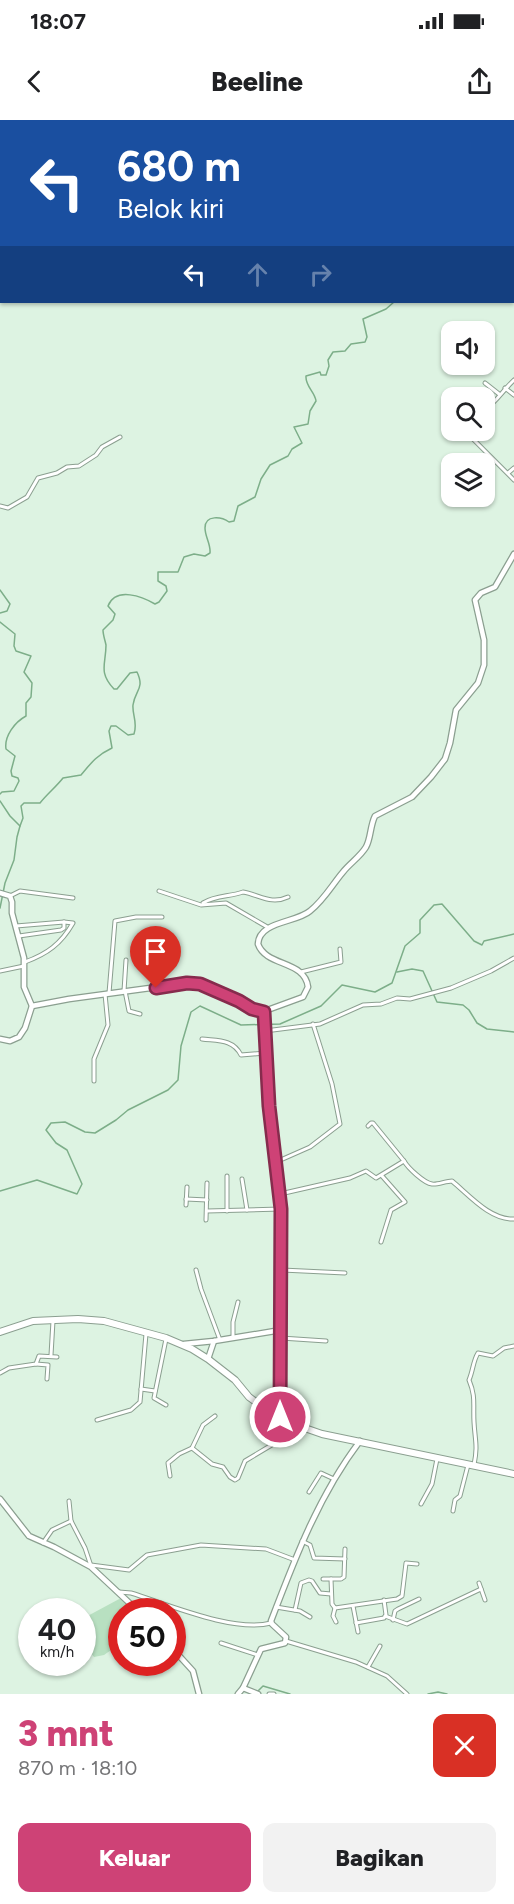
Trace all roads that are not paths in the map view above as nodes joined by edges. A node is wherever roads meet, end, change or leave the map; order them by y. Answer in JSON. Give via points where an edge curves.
{"nodes":[{"id":1,"x":514,"y":380,"type":"edge"},
{"id":2,"x":484,"y":383,"type":"dead end"},
{"id":3,"x":505,"y":388,"type":"junction"},
{"id":4,"x":499,"y":394,"type":"junction"},
{"id":5,"x":514,"y":395,"type":"edge"},
{"id":6,"x":495,"y":401,"type":"edge"},
{"id":7,"x":120,"y":437,"type":"dead end"},
{"id":8,"x":475,"y":441,"type":"edge"},
{"id":9,"x":514,"y":468,"type":"edge"},
{"id":10,"x":508,"y":473,"type":"junction"},
{"id":11,"x":514,"y":480,"type":"edge"},
{"id":12,"x":0,"y":506,"type":"edge"},
{"id":13,"x":514,"y":554,"type":"edge"},
{"id":14,"x":159,"y":891,"type":"dead end"},
{"id":15,"x":0,"y":893,"type":"edge"},
{"id":16,"x":8,"y":895,"type":"junction"},
{"id":17,"x":288,"y":897,"type":"dead end"},
{"id":18,"x":73,"y":898,"type":"dead end"},
{"id":19,"x":201,"y":904,"type":"junction"},
{"id":20,"x":162,"y":917,"type":"dead end"},
{"id":21,"x":64,"y":922,"type":"junction"},
{"id":22,"x":16,"y":926,"type":"junction"},
{"id":23,"x":269,"y":928,"type":"junction"},
{"id":24,"x":18,"y":936,"type":"junction"},
{"id":25,"x":340,"y":950,"type":"dead end"},
{"id":26,"x":514,"y":958,"type":"edge"},
{"id":27,"x":126,"y":960,"type":"dead end"},
{"id":28,"x":24,"y":964,"type":"junction"},
{"id":29,"x":0,"y":971,"type":"edge"},
{"id":30,"x":301,"y":972,"type":"junction"},
{"id":31,"x":124,"y":991,"type":"junction"},
{"id":32,"x":107,"y":993,"type":"junction"},
{"id":33,"x":32,"y":1006,"type":"junction"},
{"id":34,"x":264,"y":1012,"type":"junction"},
{"id":35,"x":141,"y":1014,"type":"dead end"},
{"id":36,"x":314,"y":1024,"type":"junction"},
{"id":37,"x":265,"y":1030,"type":"junction"},
{"id":38,"x":202,"y":1039,"type":"dead end"},
{"id":39,"x":0,"y":1040,"type":"edge"},
{"id":40,"x":265,"y":1053,"type":"junction"},
{"id":41,"x":94,"y":1082,"type":"dead end"},
{"id":42,"x":368,"y":1126,"type":"dead end"},
{"id":43,"x":404,"y":1161,"type":"junction"},
{"id":44,"x":276,"y":1162,"type":"junction"},
{"id":45,"x":381,"y":1175,"type":"junction"},
{"id":46,"x":227,"y":1176,"type":"dead end"},
{"id":47,"x":242,"y":1179,"type":"dead end"},
{"id":48,"x":207,"y":1183,"type":"dead end"},
{"id":49,"x":187,"y":1187,"type":"dead end"},
{"id":50,"x":280,"y":1194,"type":"junction"},
{"id":51,"x":186,"y":1199,"type":"junction"},
{"id":52,"x":207,"y":1200,"type":"junction"},
{"id":53,"x":186,"y":1205,"type":"dead end"},
{"id":54,"x":281,"y":1209,"type":"junction"},
{"id":55,"x":247,"y":1210,"type":"junction"},
{"id":56,"x":207,"y":1211,"type":"junction"},
{"id":57,"x":227,"y":1211,"type":"junction"},
{"id":58,"x":514,"y":1219,"type":"edge"},
{"id":59,"x":206,"y":1220,"type":"dead end"},
{"id":60,"x":381,"y":1242,"type":"dead end"},
{"id":61,"x":196,"y":1270,"type":"dead end"},
{"id":62,"x":282,"y":1270,"type":"junction"},
{"id":63,"x":345,"y":1273,"type":"dead end"},
{"id":64,"x":238,"y":1302,"type":"dead end"},
{"id":65,"x":53,"y":1319,"type":"junction"},
{"id":66,"x":281,"y":1330,"type":"junction"},
{"id":67,"x":146,"y":1332,"type":"junction"},
{"id":68,"x":1,"y":1333,"type":"edge"},
{"id":69,"x":166,"y":1338,"type":"junction"},
{"id":70,"x":233,"y":1338,"type":"junction"},
{"id":71,"x":281,"y":1338,"type":"junction"},
{"id":72,"x":220,"y":1340,"type":"junction"},
{"id":73,"x":214,"y":1341,"type":"junction"},
{"id":74,"x":326,"y":1341,"type":"dead end"},
{"id":75,"x":183,"y":1344,"type":"junction"},
{"id":76,"x":514,"y":1346,"type":"edge"},
{"id":77,"x":51,"y":1355,"type":"junction"},
{"id":78,"x":57,"y":1357,"type":"dead end"},
{"id":79,"x":208,"y":1359,"type":"junction"},
{"id":80,"x":36,"y":1364,"type":"junction"},
{"id":81,"x":0,"y":1373,"type":"edge"},
{"id":82,"x":47,"y":1379,"type":"dead end"},
{"id":83,"x":141,"y":1389,"type":"junction"},
{"id":84,"x":155,"y":1391,"type":"junction"},
{"id":85,"x":166,"y":1405,"type":"dead end"},
{"id":86,"x":215,"y":1416,"type":"dead end"},
{"id":87,"x":280,"y":1417,"type":"junction"},
{"id":88,"x":97,"y":1420,"type":"dead end"},
{"id":89,"x":299,"y":1426,"type":"junction"},
{"id":90,"x":360,"y":1441,"type":"junction"},
{"id":91,"x":192,"y":1448,"type":"junction"},
{"id":92,"x":438,"y":1459,"type":"junction"},
{"id":93,"x":471,"y":1466,"type":"junction"},
{"id":94,"x":514,"y":1474,"type":"edge"},
{"id":95,"x":170,"y":1476,"type":"dead end"},
{"id":96,"x":334,"y":1479,"type":"junction"},
{"id":97,"x":309,"y":1492,"type":"dead end"},
{"id":98,"x":0,"y":1499,"type":"edge"},
{"id":99,"x":69,"y":1501,"type":"dead end"},
{"id":100,"x":421,"y":1504,"type":"dead end"},
{"id":101,"x":453,"y":1510,"type":"dead end"},
{"id":102,"x":72,"y":1521,"type":"junction"},
{"id":103,"x":302,"y":1541,"type":"junction"},
{"id":104,"x":43,"y":1543,"type":"junction"},
{"id":105,"x":345,"y":1549,"type":"dead end"},
{"id":106,"x":345,"y":1559,"type":"junction"},
{"id":107,"x":295,"y":1560,"type":"junction"},
{"id":108,"x":417,"y":1564,"type":"dead end"},
{"id":109,"x":91,"y":1566,"type":"junction"},
{"id":110,"x":323,"y":1579,"type":"dead end"},
{"id":111,"x":331,"y":1579,"type":"junction"},
{"id":112,"x":479,"y":1583,"type":"dead end"},
{"id":113,"x":481,"y":1589,"type":"junction"},
{"id":114,"x":118,"y":1592,"type":"junction"},
{"id":115,"x":331,"y":1594,"type":"junction"},
{"id":116,"x":124,"y":1598,"type":"edge"},
{"id":117,"x":400,"y":1598,"type":"junction"},
{"id":118,"x":418,"y":1599,"type":"dead end"},
{"id":119,"x":384,"y":1600,"type":"junction"},
{"id":120,"x":485,"y":1600,"type":"dead end"},
{"id":121,"x":409,"y":1603,"type":"junction"},
{"id":122,"x":353,"y":1606,"type":"junction"},
{"id":123,"x":276,"y":1607,"type":"junction"},
{"id":124,"x":334,"y":1608,"type":"junction"},
{"id":125,"x":295,"y":1610,"type":"junction"},
{"id":126,"x":310,"y":1617,"type":"dead end"},
{"id":127,"x":385,"y":1617,"type":"junction"},
{"id":128,"x":393,"y":1620,"type":"junction"},
{"id":129,"x":336,"y":1622,"type":"dead end"},
{"id":130,"x":271,"y":1623,"type":"junction"},
{"id":131,"x":356,"y":1623,"type":"junction"},
{"id":132,"x":358,"y":1632,"type":"dead end"},
{"id":133,"x":286,"y":1641,"type":"junction"},
{"id":134,"x":221,"y":1643,"type":"dead end"},
{"id":135,"x":380,"y":1646,"type":"dead end"},
{"id":136,"x":258,"y":1655,"type":"junction"},
{"id":137,"x":186,"y":1663,"type":"edge"},
{"id":138,"x":368,"y":1667,"type":"junction"},
{"id":139,"x":246,"y":1689,"type":"junction"},
{"id":140,"x":198,"y":1694,"type":"edge"},
{"id":141,"x":238,"y":1694,"type":"edge"},
{"id":142,"x":258,"y":1694,"type":"edge"},
{"id":143,"x":269,"y":1694,"type":"edge"},
{"id":144,"x":274,"y":1694,"type":"edge"},
{"id":145,"x":407,"y":1694,"type":"edge"}],
"edges":[{"from":1,"to":3,"type":"street"},
{"from":2,"to":4,"type":"street"},
{"from":3,"to":4,"type":"street"},
{"from":3,"to":5,"type":"street"},
{"from":4,"to":6,"type":"street"},
{"from":7,"to":12,"type":"street","via":[[79,466],[38,478],[27,497],[9,508]]},
{"from":8,"to":10,"type":"street"},
{"from":9,"to":10,"type":"street"},
{"from":10,"to":11,"type":"street"},
{"from":13,"to":23,"type":"main road","via":[[495,587],[475,600],[484,665],[478,683],[456,710],[442,763],[412,797],[375,816],[366,846],[313,909]]},
{"from":14,"to":19,"type":"street"},
{"from":15,"to":16,"type":"main road"},
{"from":16,"to":18,"type":"street","via":[[20,891]]},
{"from":16,"to":22,"type":"main road"},
{"from":17,"to":19,"type":"street","via":[[269,901],[243,892]]},
{"from":19,"to":23,"type":"street","via":[[226,903]]},
{"from":20,"to":32,"type":"street","via":[[116,921]]},
{"from":21,"to":22,"type":"street"},
{"from":21,"to":24,"type":"street","via":[[61,930]]},
{"from":21,"to":28,"type":"street","via":[[73,923],[57,946]]},
{"from":22,"to":24,"type":"main road"},
{"from":23,"to":30,"type":"main road","via":[[258,940],[261,952]]},
{"from":24,"to":28,"type":"main road"},
{"from":25,"to":30,"type":"street","via":[[341,962]]},
{"from":26,"to":36,"type":"street","via":[[451,988],[364,1005]]},
{"from":27,"to":31,"type":"street"},
{"from":28,"to":29,"type":"street"},
{"from":28,"to":33,"type":"main road","via":[[23,984]]},
{"from":30,"to":34,"type":"main road","via":[[308,982],[303,997]]},
{"from":31,"to":32,"type":"main road"},
{"from":31,"to":34,"type":"main road","via":[[193,983]]},
{"from":31,"to":35,"type":"street","via":[[129,1011]]},
{"from":32,"to":33,"type":"main road"},
{"from":32,"to":41,"type":"street","via":[[108,1028],[94,1059]]},
{"from":33,"to":39,"type":"main road","via":[[22,1035],[13,1041]]},
{"from":34,"to":37,"type":"main road"},
{"from":36,"to":37,"type":"street"},
{"from":36,"to":44,"type":"street","via":[[340,1124],[310,1147]]},
{"from":37,"to":40,"type":"main road"},
{"from":38,"to":40,"type":"street","via":[[226,1041],[241,1054]]},
{"from":40,"to":44,"type":"main road"},
{"from":42,"to":43,"type":"street","via":[[373,1123]]},
{"from":43,"to":45,"type":"street"},
{"from":43,"to":58,"type":"street","via":[[427,1182],[434,1185],[452,1181],[498,1216]]},
{"from":44,"to":50,"type":"main road"},
{"from":45,"to":50,"type":"street","via":[[375,1179],[366,1172]]},
{"from":45,"to":60,"type":"street","via":[[405,1203],[392,1210]]},
{"from":46,"to":57,"type":"street"},
{"from":47,"to":55,"type":"street"},
{"from":48,"to":52,"type":"street"},
{"from":49,"to":51,"type":"street"},
{"from":50,"to":54,"type":"main road"},
{"from":51,"to":52,"type":"street"},
{"from":51,"to":53,"type":"street"},
{"from":52,"to":56,"type":"street"},
{"from":54,"to":55,"type":"street"},
{"from":54,"to":62,"type":"main road"},
{"from":55,"to":57,"type":"street"},
{"from":56,"to":57,"type":"street"},
{"from":56,"to":59,"type":"street"},
{"from":61,"to":72,"type":"street"},
{"from":62,"to":63,"type":"street"},
{"from":62,"to":66,"type":"main road"},
{"from":64,"to":70,"type":"street"},
{"from":65,"to":67,"type":"highway","via":[[97,1319]]},
{"from":65,"to":68,"type":"highway","via":[[33,1321]]},
{"from":65,"to":77,"type":"street"},
{"from":66,"to":70,"type":"main road"},
{"from":66,"to":71,"type":"main road"},
{"from":67,"to":69,"type":"highway"},
{"from":67,"to":83,"type":"street"},
{"from":69,"to":75,"type":"highway"},
{"from":69,"to":84,"type":"street"},
{"from":70,"to":72,"type":"main road"},
{"from":71,"to":74,"type":"street"},
{"from":71,"to":87,"type":"main road"},
{"from":72,"to":73,"type":"main road"},
{"from":73,"to":75,"type":"main road"},
{"from":73,"to":79,"type":"main road"},
{"from":75,"to":79,"type":"highway"},
{"from":76,"to":93,"type":"street","via":[[493,1356],[478,1353],[474,1360],[469,1380],[474,1393],[478,1443]]},
{"from":77,"to":78,"type":"street"},
{"from":77,"to":80,"type":"street","via":[[39,1357]]},
{"from":79,"to":87,"type":"highway","via":[[240,1384],[256,1403]]},
{"from":80,"to":81,"type":"street"},
{"from":80,"to":82,"type":"street","via":[[48,1365]]},
{"from":83,"to":84,"type":"street"},
{"from":83,"to":88,"type":"street","via":[[140,1402],[133,1409]]},
{"from":84,"to":85,"type":"street","via":[[155,1400]]},
{"from":86,"to":91,"type":"street","via":[[203,1425]]},
{"from":87,"to":89,"type":"highway"},
{"from":89,"to":90,"type":"highway"},
{"from":89,"to":91,"type":"street","via":[[279,1431],[276,1443],[242,1464],[236,1480]]},
{"from":90,"to":92,"type":"highway"},
{"from":90,"to":96,"type":"main road"},
{"from":91,"to":95,"type":"street","via":[[168,1463]]},
{"from":92,"to":93,"type":"highway"},
{"from":92,"to":100,"type":"street","via":[[432,1484]]},
{"from":93,"to":94,"type":"highway"},
{"from":93,"to":101,"type":"street"},
{"from":96,"to":97,"type":"street","via":[[321,1473]]},
{"from":96,"to":103,"type":"main road"},
{"from":98,"to":104,"type":"main road","via":[[23,1530]]},
{"from":99,"to":102,"type":"street"},
{"from":102,"to":104,"type":"street","via":[[52,1530]]},
{"from":102,"to":109,"type":"street"},
{"from":103,"to":106,"type":"street","via":[[310,1545],[314,1558]]},
{"from":103,"to":107,"type":"main road"},
{"from":104,"to":109,"type":"main road"},
{"from":105,"to":106,"type":"street"},
{"from":106,"to":111,"type":"street","via":[[344,1577]]},
{"from":107,"to":109,"type":"street","via":[[266,1549],[207,1545],[147,1555],[129,1570]]},
{"from":107,"to":123,"type":"main road"},
{"from":108,"to":117,"type":"street","via":[[406,1563]]},
{"from":109,"to":114,"type":"main road"},
{"from":110,"to":111,"type":"street"},
{"from":111,"to":115,"type":"street"},
{"from":112,"to":113,"type":"street"},
{"from":113,"to":120,"type":"street"},
{"from":113,"to":128,"type":"street","via":[[407,1624]]},
{"from":114,"to":116,"type":"main road"},
{"from":114,"to":130,"type":"street","via":[[210,1618],[257,1626]]},
{"from":115,"to":124,"type":"street"},
{"from":115,"to":125,"type":"street","via":[[320,1593],[312,1581],[304,1581]]},
{"from":117,"to":119,"type":"street"},
{"from":117,"to":121,"type":"street"},
{"from":118,"to":121,"type":"street"},
{"from":119,"to":122,"type":"street"},
{"from":119,"to":127,"type":"street"},
{"from":121,"to":128,"type":"street","via":[[395,1611]]},
{"from":122,"to":124,"type":"street"},
{"from":122,"to":131,"type":"street"},
{"from":123,"to":125,"type":"street"},
{"from":123,"to":130,"type":"main road"},
{"from":124,"to":129,"type":"street"},
{"from":125,"to":126,"type":"street"},
{"from":127,"to":128,"type":"street"},
{"from":127,"to":131,"type":"street"},
{"from":130,"to":133,"type":"main road","via":[[285,1635]]},
{"from":131,"to":132,"type":"street"},
{"from":133,"to":136,"type":"main road","via":[[263,1647]]},
{"from":133,"to":138,"type":"street"},
{"from":134,"to":136,"type":"street"},
{"from":135,"to":138,"type":"street"},
{"from":136,"to":139,"type":"main road"},
{"from":137,"to":140,"type":"main road","via":[[193,1671]]},
{"from":138,"to":145,"type":"street","via":[[387,1676]]},
{"from":139,"to":141,"type":"main road"},
{"from":139,"to":142,"type":"main road"},
{"from":143,"to":144,"type":"street"}]}
